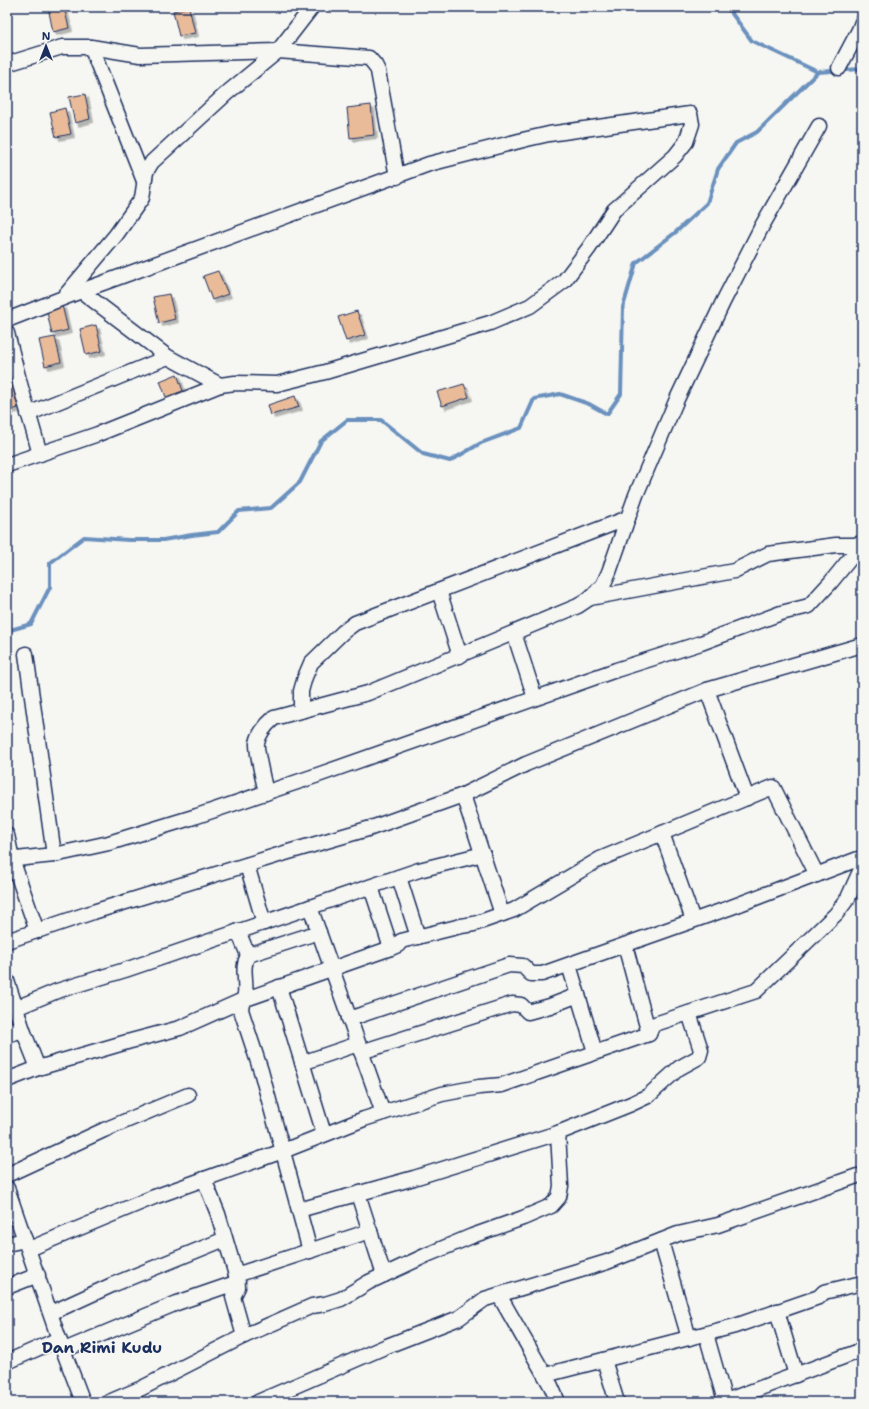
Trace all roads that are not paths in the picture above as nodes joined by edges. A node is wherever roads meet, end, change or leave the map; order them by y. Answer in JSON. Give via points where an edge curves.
{"nodes":[{"id":1,"x":312,"y":7,"type":"edge"},
{"id":2,"x":861,"y":26,"type":"edge"},
{"id":3,"x":91,"y":47,"type":"junction"},
{"id":4,"x":278,"y":50,"type":"junction"},
{"id":5,"x":7,"y":64,"type":"edge"},
{"id":6,"x":839,"y":68,"type":"dead end"},
{"id":7,"x":819,"y":126,"type":"dead end"},
{"id":8,"x":398,"y":176,"type":"junction"},
{"id":9,"x":144,"y":181,"type":"junction"},
{"id":10,"x":81,"y":291,"type":"junction"},
{"id":11,"x":63,"y":299,"type":"junction"},
{"id":12,"x":7,"y":320,"type":"edge"},
{"id":13,"x":7,"y":333,"type":"edge"},
{"id":14,"x":168,"y":357,"type":"junction"},
{"id":15,"x":220,"y":385,"type":"junction"},
{"id":16,"x":28,"y":414,"type":"junction"},
{"id":17,"x":40,"y":454,"type":"junction"},
{"id":18,"x":7,"y":465,"type":"edge"},
{"id":19,"x":628,"y":518,"type":"junction"},
{"id":20,"x":862,"y":544,"type":"edge"},
{"id":21,"x":439,"y":591,"type":"junction"},
{"id":22,"x":590,"y":598,"type":"junction"},
{"id":23,"x":514,"y":633,"type":"junction"},
{"id":24,"x":862,"y":644,"type":"edge"},
{"id":25,"x":26,"y":654,"type":"dead end"},
{"id":26,"x":460,"y":656,"type":"junction"},
{"id":27,"x":707,"y":690,"type":"junction"},
{"id":28,"x":535,"y":698,"type":"junction"},
{"id":29,"x":301,"y":711,"type":"junction"},
{"id":30,"x":266,"y":793,"type":"junction"},
{"id":31,"x":463,"y":795,"type":"junction"},
{"id":32,"x":747,"y":798,"type":"junction"},
{"id":33,"x":662,"y":833,"type":"junction"},
{"id":34,"x":7,"y":834,"type":"edge"},
{"id":35,"x":483,"y":854,"type":"junction"},
{"id":36,"x":54,"y":855,"type":"junction"},
{"id":37,"x":9,"y":859,"type":"edge"},
{"id":38,"x":247,"y":865,"type":"junction"},
{"id":39,"x":817,"y":874,"type":"junction"},
{"id":40,"x":399,"y":877,"type":"junction"},
{"id":41,"x":371,"y":887,"type":"junction"},
{"id":42,"x":310,"y":907,"type":"junction"},
{"id":43,"x":502,"y":914,"type":"junction"},
{"id":44,"x":694,"y":920,"type":"junction"},
{"id":45,"x":264,"y":923,"type":"junction"},
{"id":46,"x":37,"y":931,"type":"junction"},
{"id":47,"x":238,"y":931,"type":"junction"},
{"id":48,"x":318,"y":932,"type":"junction"},
{"id":49,"x":418,"y":937,"type":"junction"},
{"id":50,"x":7,"y":941,"type":"edge"},
{"id":51,"x":625,"y":944,"type":"junction"},
{"id":52,"x":392,"y":948,"type":"junction"},
{"id":53,"x":248,"y":955,"type":"junction"},
{"id":54,"x":569,"y":965,"type":"junction"},
{"id":55,"x":332,"y":969,"type":"junction"},
{"id":56,"x":7,"y":981,"type":"edge"},
{"id":57,"x":279,"y":987,"type":"junction"},
{"id":58,"x":578,"y":995,"type":"junction"},
{"id":59,"x":243,"y":1000,"type":"junction"},
{"id":60,"x":16,"y":1008,"type":"junction"},
{"id":61,"x":689,"y":1013,"type":"junction"},
{"id":62,"x":349,"y":1019,"type":"junction"},
{"id":63,"x":23,"y":1030,"type":"junction"},
{"id":64,"x":649,"y":1034,"type":"junction"},
{"id":65,"x":7,"y":1035,"type":"edge"},
{"id":66,"x":360,"y":1048,"type":"junction"},
{"id":67,"x":595,"y":1052,"type":"junction"},
{"id":68,"x":302,"y":1062,"type":"junction"},
{"id":69,"x":38,"y":1068,"type":"junction"},
{"id":70,"x":7,"y":1080,"type":"edge"},
{"id":71,"x":188,"y":1095,"type":"dead end"},
{"id":72,"x":382,"y":1113,"type":"junction"},
{"id":73,"x":558,"y":1133,"type":"junction"},
{"id":74,"x":324,"y":1134,"type":"junction"},
{"id":75,"x":283,"y":1151,"type":"junction"},
{"id":76,"x":7,"y":1175,"type":"edge"},
{"id":77,"x":857,"y":1176,"type":"dead end"},
{"id":78,"x":204,"y":1179,"type":"junction"},
{"id":79,"x":7,"y":1188,"type":"edge"},
{"id":80,"x":358,"y":1194,"type":"junction"},
{"id":81,"x":299,"y":1210,"type":"junction"},
{"id":82,"x":370,"y":1231,"type":"junction"},
{"id":83,"x":225,"y":1239,"type":"junction"},
{"id":84,"x":661,"y":1241,"type":"junction"},
{"id":85,"x":7,"y":1244,"type":"edge"},
{"id":86,"x":27,"y":1245,"type":"junction"},
{"id":87,"x":310,"y":1251,"type":"junction"},
{"id":88,"x":38,"y":1275,"type":"junction"},
{"id":89,"x":384,"y":1275,"type":"junction"},
{"id":90,"x":237,"y":1278,"type":"junction"},
{"id":91,"x":862,"y":1283,"type":"edge"},
{"id":92,"x":7,"y":1287,"type":"edge"},
{"id":93,"x":500,"y":1295,"type":"junction"},
{"id":94,"x":777,"y":1311,"type":"junction"},
{"id":95,"x":51,"y":1313,"type":"junction"},
{"id":96,"x":706,"y":1334,"type":"junction"},
{"id":97,"x":244,"y":1336,"type":"junction"},
{"id":98,"x":689,"y":1338,"type":"junction"},
{"id":99,"x":61,"y":1345,"type":"junction"},
{"id":100,"x":862,"y":1350,"type":"edge"},
{"id":101,"x":604,"y":1360,"type":"junction"},
{"id":102,"x":7,"y":1362,"type":"edge"},
{"id":103,"x":545,"y":1375,"type":"junction"},
{"id":104,"x":796,"y":1375,"type":"junction"},
{"id":105,"x":261,"y":1401,"type":"edge"},
{"id":106,"x":83,"y":1402,"type":"edge"},
{"id":107,"x":110,"y":1402,"type":"edge"},
{"id":108,"x":558,"y":1402,"type":"edge"},
{"id":109,"x":617,"y":1402,"type":"edge"},
{"id":110,"x":724,"y":1402,"type":"edge"}],
"edges":[{"from":1,"to":4,"type":"street"},
{"from":2,"to":6,"type":"street"},
{"from":3,"to":4,"type":"street","via":[[140,55]]},
{"from":3,"to":5,"type":"street","via":[[62,48]]},
{"from":3,"to":9,"type":"street"},
{"from":4,"to":8,"type":"street","via":[[369,58],[378,71]]},
{"from":4,"to":9,"type":"street","via":[[152,162]]},
{"from":7,"to":19,"type":"street","via":[[762,226],[723,302],[677,399]]},
{"from":8,"to":10,"type":"street"},
{"from":8,"to":15,"type":"street","via":[[430,164],[549,134],[690,114],[692,124],[686,142],[675,156],[614,210],[564,281],[530,306],[490,323],[325,372],[277,384]]},
{"from":9,"to":11,"type":"street","via":[[142,198],[116,235]]},
{"from":10,"to":11,"type":"street"},
{"from":10,"to":14,"type":"street"},
{"from":11,"to":12,"type":"street"},
{"from":13,"to":16,"type":"street"},
{"from":14,"to":15,"type":"street"},
{"from":14,"to":16,"type":"street"},
{"from":15,"to":17,"type":"street","via":[[98,434]]},
{"from":16,"to":17,"type":"street"},
{"from":17,"to":18,"type":"street"},
{"from":19,"to":21,"type":"street"},
{"from":19,"to":22,"type":"street","via":[[603,585]]},
{"from":20,"to":22,"type":"street","via":[[768,554],[734,571]]},
{"from":20,"to":28,"type":"street","via":[[809,606],[781,613],[701,643]]},
{"from":21,"to":26,"type":"street"},
{"from":21,"to":29,"type":"street","via":[[355,623],[343,632],[311,663],[301,691]]},
{"from":22,"to":23,"type":"street","via":[[578,606]]},
{"from":23,"to":26,"type":"street"},
{"from":23,"to":28,"type":"street"},
{"from":24,"to":27,"type":"street"},
{"from":25,"to":36,"type":"street"},
{"from":26,"to":29,"type":"street","via":[[368,693]]},
{"from":27,"to":31,"type":"street","via":[[526,764]]},
{"from":27,"to":32,"type":"street"},
{"from":28,"to":30,"type":"street"},
{"from":29,"to":30,"type":"street","via":[[274,718],[262,732],[257,744]]},
{"from":30,"to":36,"type":"street","via":[[109,844]]},
{"from":31,"to":35,"type":"street"},
{"from":31,"to":38,"type":"street","via":[[371,828]]},
{"from":32,"to":33,"type":"street"},
{"from":32,"to":39,"type":"street","via":[[774,788]]},
{"from":33,"to":43,"type":"street","via":[[600,859],[514,910]]},
{"from":33,"to":44,"type":"street"},
{"from":34,"to":37,"type":"street"},
{"from":35,"to":40,"type":"street"},
{"from":35,"to":43,"type":"street"},
{"from":36,"to":37,"type":"street"},
{"from":37,"to":46,"type":"street"},
{"from":38,"to":45,"type":"street"},
{"from":38,"to":46,"type":"street"},
{"from":39,"to":44,"type":"street"},
{"from":39,"to":61,"type":"street","via":[[858,859],[862,863],[848,898],[836,914],[756,991]]},
{"from":40,"to":41,"type":"street"},
{"from":40,"to":49,"type":"street"},
{"from":41,"to":42,"type":"street"},
{"from":41,"to":52,"type":"street"},
{"from":42,"to":45,"type":"street"},
{"from":42,"to":48,"type":"street"},
{"from":43,"to":49,"type":"street","via":[[474,924]]},
{"from":44,"to":51,"type":"street"},
{"from":45,"to":47,"type":"street"},
{"from":46,"to":50,"type":"street"},
{"from":47,"to":53,"type":"street"},
{"from":47,"to":60,"type":"street","via":[[57,991]]},
{"from":48,"to":53,"type":"street"},
{"from":48,"to":55,"type":"street"},
{"from":49,"to":52,"type":"street","via":[[401,941]]},
{"from":51,"to":54,"type":"street"},
{"from":51,"to":64,"type":"street"},
{"from":52,"to":55,"type":"street"},
{"from":53,"to":59,"type":"street","via":[[244,962]]},
{"from":54,"to":58,"type":"street"},
{"from":54,"to":62,"type":"street","via":[[537,975],[531,974],[523,966],[509,965]]},
{"from":55,"to":57,"type":"street"},
{"from":55,"to":62,"type":"street"},
{"from":56,"to":60,"type":"street"},
{"from":57,"to":59,"type":"street"},
{"from":57,"to":68,"type":"street"},
{"from":58,"to":66,"type":"street","via":[[528,1012],[522,1006],[512,1004]]},
{"from":58,"to":67,"type":"street"},
{"from":59,"to":69,"type":"street","via":[[180,1028]]},
{"from":59,"to":75,"type":"street","via":[[242,1010]]},
{"from":60,"to":63,"type":"street"},
{"from":61,"to":64,"type":"street","via":[[655,1024]]},
{"from":61,"to":73,"type":"street","via":[[701,1050],[699,1057],[679,1068],[648,1096]]},
{"from":62,"to":66,"type":"street"},
{"from":63,"to":65,"type":"street"},
{"from":63,"to":69,"type":"street"},
{"from":64,"to":67,"type":"street"},
{"from":66,"to":68,"type":"street"},
{"from":66,"to":72,"type":"street"},
{"from":67,"to":72,"type":"street","via":[[502,1085],[442,1094]]},
{"from":68,"to":74,"type":"street"},
{"from":69,"to":70,"type":"street"},
{"from":71,"to":76,"type":"street"},
{"from":72,"to":74,"type":"street"},
{"from":73,"to":80,"type":"street"},
{"from":73,"to":89,"type":"street","via":[[561,1186],[559,1197],[551,1206],[446,1246]]},
{"from":74,"to":75,"type":"street"},
{"from":75,"to":78,"type":"street"},
{"from":75,"to":81,"type":"street"},
{"from":77,"to":84,"type":"street","via":[[718,1225],[678,1234]]},
{"from":78,"to":83,"type":"street"},
{"from":78,"to":86,"type":"street"},
{"from":79,"to":86,"type":"street"},
{"from":80,"to":81,"type":"street"},
{"from":80,"to":82,"type":"street"},
{"from":81,"to":87,"type":"street"},
{"from":82,"to":87,"type":"street"},
{"from":82,"to":89,"type":"street"},
{"from":83,"to":90,"type":"street"},
{"from":83,"to":95,"type":"street"},
{"from":84,"to":93,"type":"street","via":[[607,1262]]},
{"from":84,"to":98,"type":"street"},
{"from":85,"to":86,"type":"street"},
{"from":86,"to":88,"type":"street"},
{"from":87,"to":90,"type":"street"},
{"from":88,"to":92,"type":"street"},
{"from":88,"to":95,"type":"street"},
{"from":89,"to":97,"type":"street","via":[[341,1299],[312,1306]]},
{"from":90,"to":97,"type":"street","via":[[238,1287],[233,1297]]},
{"from":90,"to":99,"type":"street"},
{"from":91,"to":94,"type":"street","via":[[824,1292],[819,1297]]},
{"from":93,"to":103,"type":"street"},
{"from":93,"to":105,"type":"street","via":[[485,1299],[459,1318],[387,1346]]},
{"from":94,"to":96,"type":"street"},
{"from":94,"to":104,"type":"street"},
{"from":95,"to":99,"type":"street"},
{"from":96,"to":98,"type":"street"},
{"from":96,"to":110,"type":"street"},
{"from":97,"to":107,"type":"street"},
{"from":98,"to":101,"type":"street"},
{"from":99,"to":102,"type":"street"},
{"from":99,"to":106,"type":"street"},
{"from":100,"to":104,"type":"street"},
{"from":101,"to":103,"type":"street"},
{"from":101,"to":109,"type":"street"},
{"from":103,"to":108,"type":"street"},
{"from":104,"to":110,"type":"street"}]}
